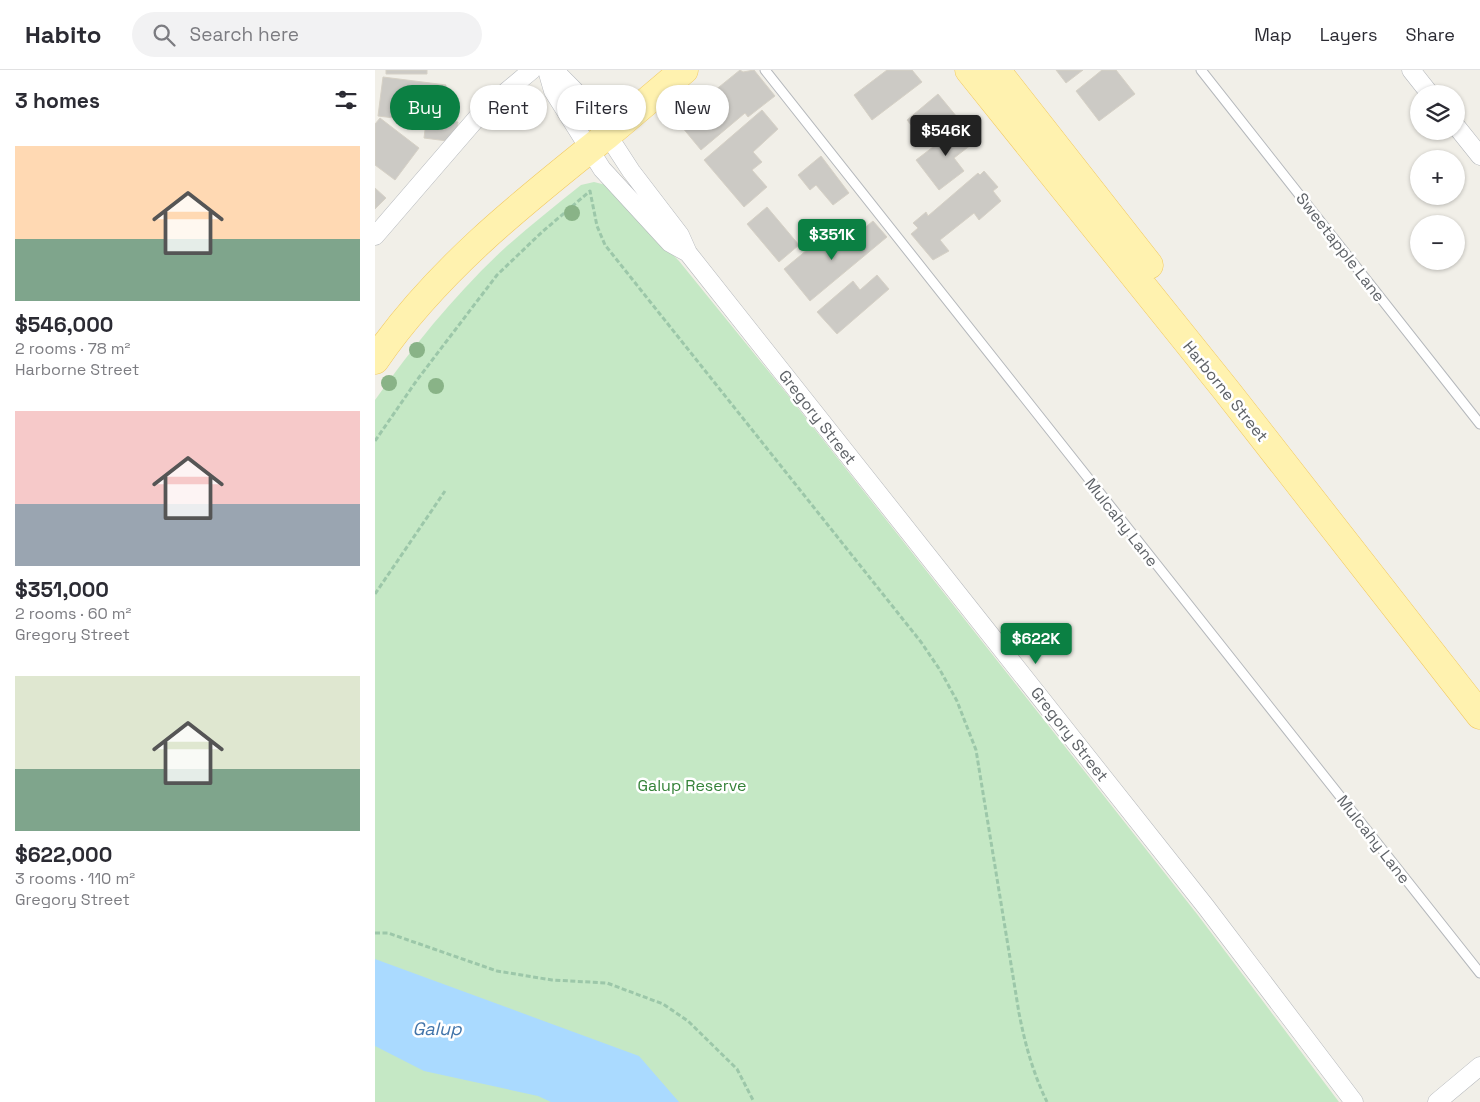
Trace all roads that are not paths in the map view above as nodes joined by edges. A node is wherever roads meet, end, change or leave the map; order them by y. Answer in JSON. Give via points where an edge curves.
{"nodes":[{"id":1,"x":532,"y":70,"type":"edge"},
{"id":2,"x":547,"y":70,"type":"edge"},
{"id":3,"x":554,"y":70,"type":"edge"},
{"id":4,"x":684,"y":70,"type":"edge"},
{"id":5,"x":765,"y":70,"type":"edge"},
{"id":6,"x":969,"y":70,"type":"edge"},
{"id":7,"x":996,"y":70,"type":"edge"},
{"id":8,"x":1201,"y":70,"type":"edge"},
{"id":9,"x":1411,"y":70,"type":"edge"},
{"id":10,"x":1423,"y":85,"type":"edge"},
{"id":11,"x":1465,"y":137,"type":"edge"},
{"id":12,"x":598,"y":142,"type":"junction"},
{"id":13,"x":1480,"y":156,"type":"edge"},
{"id":14,"x":375,"y":236,"type":"edge"},
{"id":15,"x":375,"y":360,"type":"edge"},
{"id":16,"x":1480,"y":424,"type":"edge"},
{"id":17,"x":1480,"y":686,"type":"edge"},
{"id":18,"x":1480,"y":715,"type":"edge"},
{"id":19,"x":1480,"y":973,"type":"edge"},
{"id":20,"x":1480,"y":1066,"type":"edge"},
{"id":21,"x":1354,"y":1102,"type":"edge"},
{"id":22,"x":1437,"y":1102,"type":"edge"}],
"edges":[{"from":1,"to":14,"type":"street","via":[[482,112]]},
{"from":2,"to":12,"type":"street","name":"Gregory Street","via":[[553,91]]},
{"from":3,"to":12,"type":"street","name":"Gregory Street","via":[[592,111]]},
{"from":4,"to":12,"type":"main road"},
{"from":5,"to":19,"type":"lane","name":"Mulcahy Lane"},
{"from":6,"to":18,"type":"main road","name":"Harborne Street"},
{"from":7,"to":17,"type":"main road","name":"Harborne Street"},
{"from":8,"to":16,"type":"lane","name":"Sweetapple Lane"},
{"from":9,"to":10,"type":"street"},
{"from":11,"to":13,"type":"street"},
{"from":12,"to":15,"type":"main road","via":[[456,263]]},
{"from":12,"to":21,"type":"street","name":"Gregory Street","via":[[631,171],[680,235],[688,253],[1200,899]]},
{"from":20,"to":22,"type":"street"}]}
